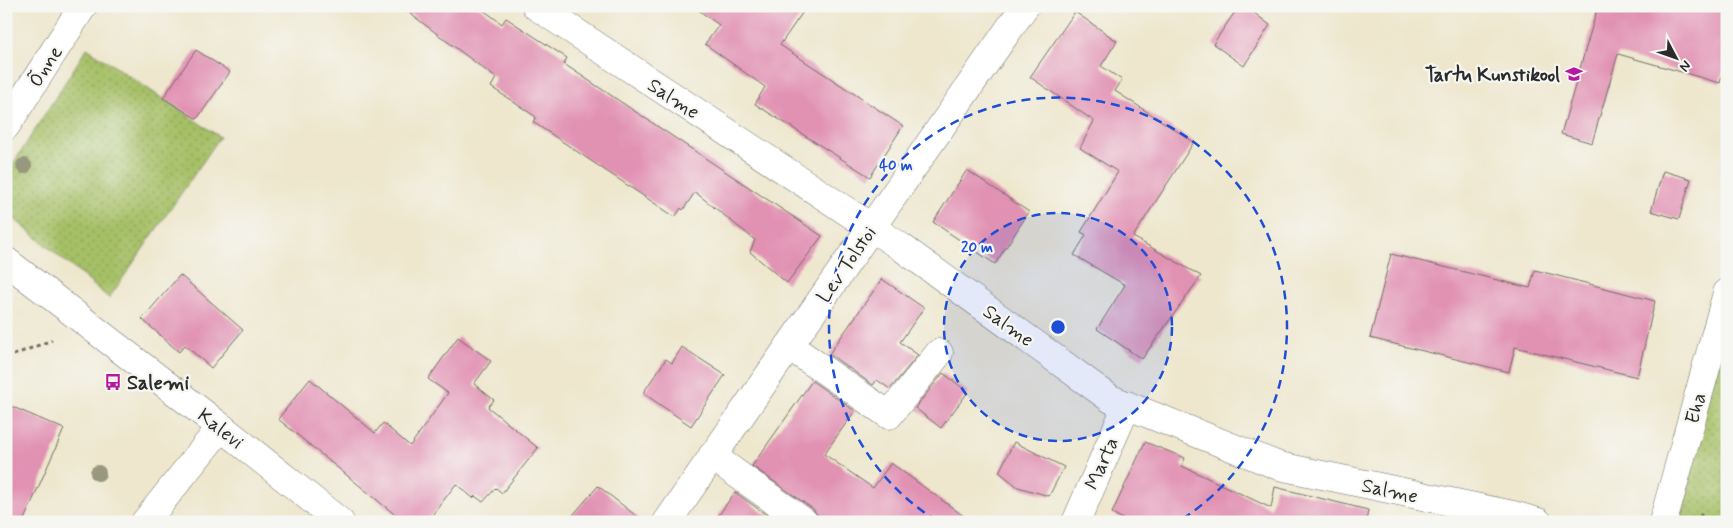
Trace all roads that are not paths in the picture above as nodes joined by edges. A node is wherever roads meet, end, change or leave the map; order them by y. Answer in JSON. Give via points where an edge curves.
{"nodes":[{"id":1,"x":83,"y":6,"type":"edge"},
{"id":2,"x":536,"y":6,"type":"edge"},
{"id":3,"x":1025,"y":6,"type":"edge"},
{"id":4,"x":6,"y":126,"type":"edge"},
{"id":5,"x":871,"y":227,"type":"junction"},
{"id":6,"x":6,"y":261,"type":"edge"},
{"id":7,"x":1727,"y":293,"type":"edge"},
{"id":8,"x":789,"y":346,"type":"junction"},
{"id":9,"x":939,"y":353,"type":"dead end"},
{"id":10,"x":1127,"y":405,"type":"junction"},
{"id":11,"x":221,"y":427,"type":"junction"},
{"id":12,"x":712,"y":456,"type":"junction"},
{"id":13,"x":145,"y":522,"type":"edge"},
{"id":14,"x":340,"y":522,"type":"edge"},
{"id":15,"x":667,"y":522,"type":"edge"},
{"id":16,"x":804,"y":522,"type":"edge"},
{"id":17,"x":1076,"y":522,"type":"edge"},
{"id":18,"x":1538,"y":522,"type":"edge"},
{"id":19,"x":1663,"y":522,"type":"edge"}],
"edges":[{"from":1,"to":4,"type":"street","name":"Õnne"},
{"from":2,"to":5,"type":"street","name":"Salme"},
{"from":3,"to":5,"type":"street","name":"Lev Tolstoi"},
{"from":5,"to":8,"type":"street","name":"Lev Tolstoi"},
{"from":5,"to":10,"type":"street","name":"Salme","via":[[1111,399]]},
{"from":6,"to":11,"type":"street","name":"Kalevi"},
{"from":7,"to":19,"type":"street","name":"Eha"},
{"from":8,"to":9,"type":"street","via":[[889,415]]},
{"from":8,"to":12,"type":"street","name":"Lev Tolstoi"},
{"from":10,"to":17,"type":"street","name":"Marta"},
{"from":10,"to":18,"type":"street","name":"Salme","via":[[1279,466]]},
{"from":11,"to":13,"type":"street"},
{"from":11,"to":14,"type":"street","name":"Kalevi"},
{"from":12,"to":15,"type":"street","name":"Lev Tolstoi"},
{"from":12,"to":16,"type":"street"}]}
